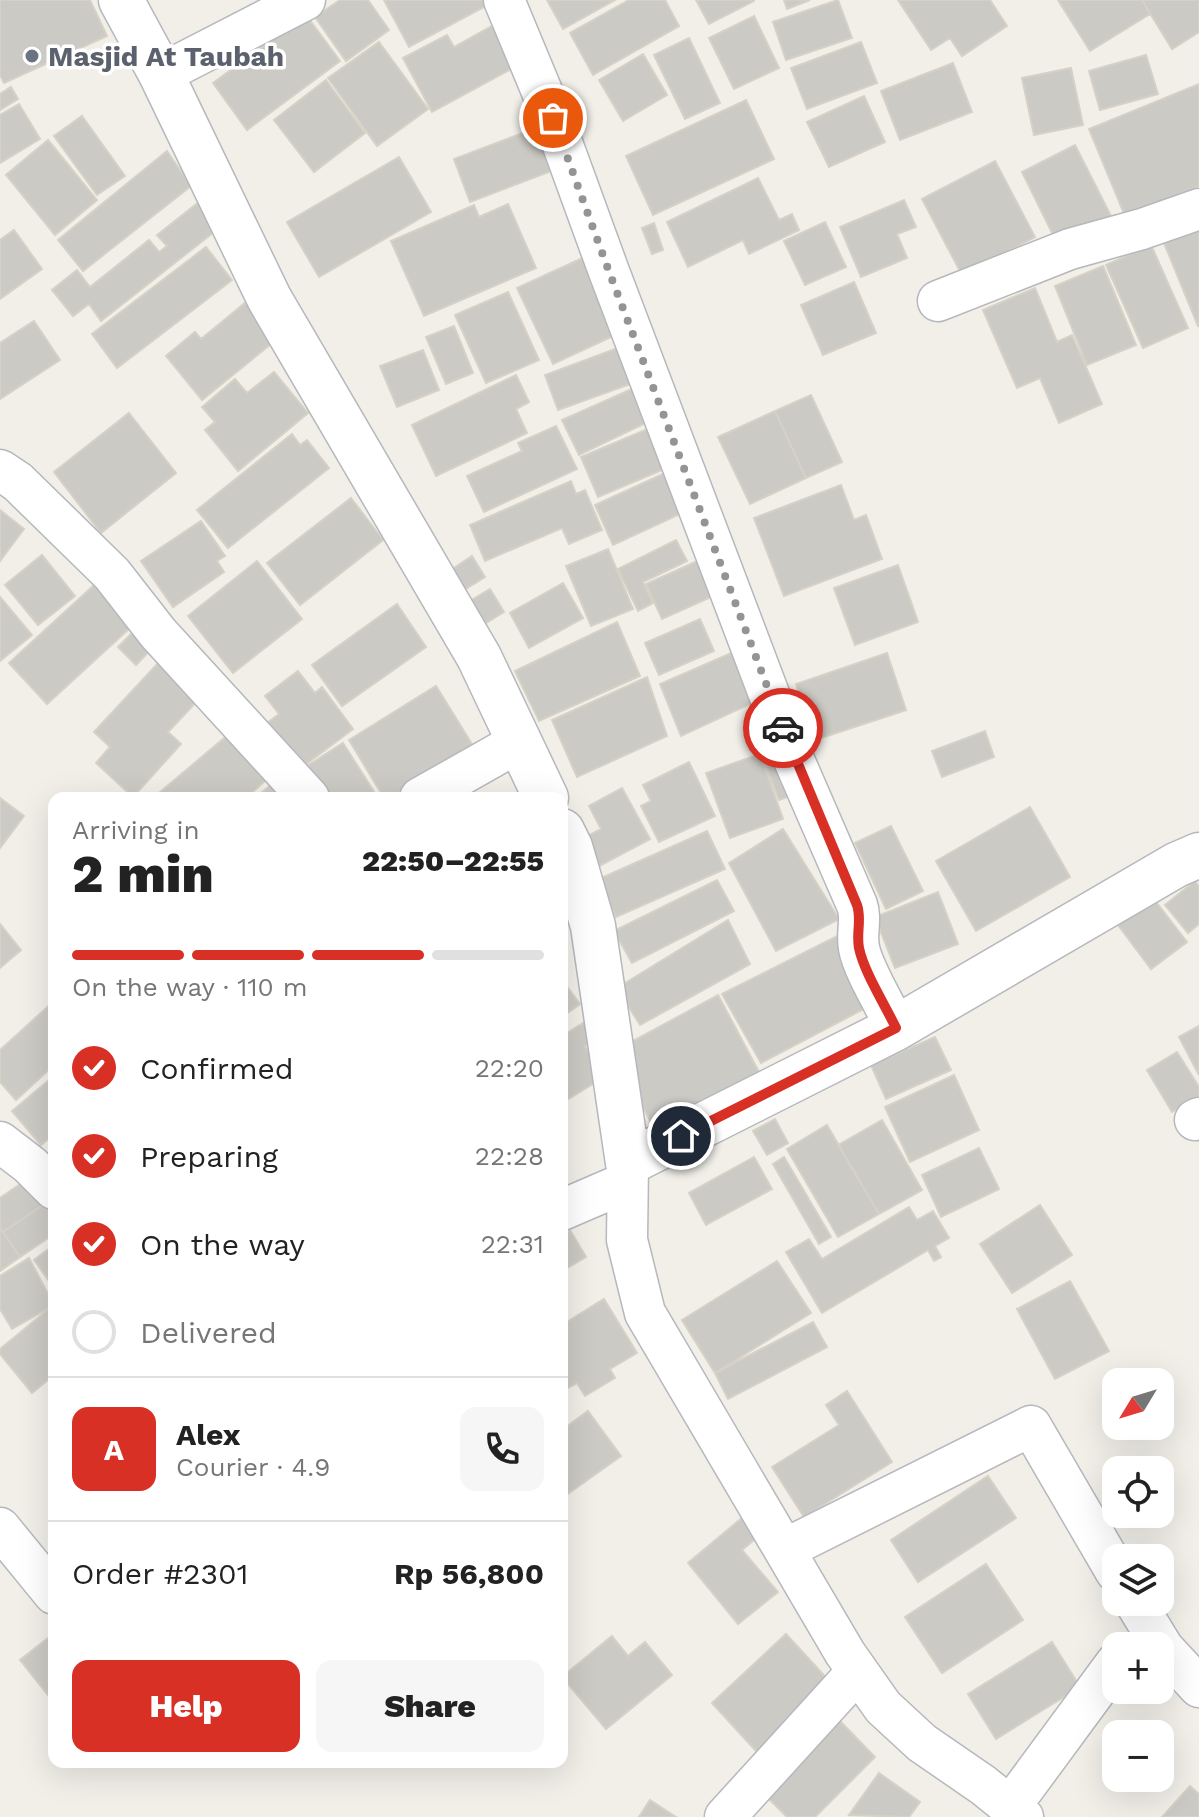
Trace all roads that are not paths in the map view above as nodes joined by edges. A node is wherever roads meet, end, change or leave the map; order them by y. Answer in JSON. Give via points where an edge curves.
{"nodes":[{"id":1,"x":121,"y":0,"type":"edge"},
{"id":2,"x":305,"y":0,"type":"edge"},
{"id":3,"x":504,"y":0,"type":"edge"},
{"id":4,"x":161,"y":74,"type":"junction"},
{"id":5,"x":1199,"y":209,"type":"edge"},
{"id":6,"x":938,"y":301,"type":"dead end"},
{"id":7,"x":0,"y":470,"type":"edge"},
{"id":8,"x":519,"y":742,"type":"junction"},
{"id":9,"x":304,"y":792,"type":"edge"},
{"id":10,"x":431,"y":792,"type":"edge"},
{"id":11,"x":543,"y":792,"type":"edge"},
{"id":12,"x":568,"y":843,"type":"edge"},
{"id":13,"x":1199,"y":855,"type":"edge"},
{"id":14,"x":896,"y":1028,"type":"junction"},
{"id":15,"x":0,"y":1142,"type":"edge"},
{"id":16,"x":628,"y":1172,"type":"junction"},
{"id":17,"x":48,"y":1183,"type":"edge"},
{"id":18,"x":568,"y":1207,"type":"edge"},
{"id":19,"x":0,"y":1528,"type":"edge"},
{"id":20,"x":1102,"y":1548,"type":"edge"},
{"id":21,"x":785,"y":1549,"type":"junction"},
{"id":22,"x":48,"y":1587,"type":"edge"},
{"id":23,"x":1140,"y":1626,"type":"edge"},
{"id":24,"x":857,"y":1672,"type":"junction"},
{"id":25,"x":1102,"y":1684,"type":"edge"},
{"id":26,"x":1199,"y":1687,"type":"edge"},
{"id":27,"x":1016,"y":1812,"type":"edge"},
{"id":28,"x":725,"y":1817,"type":"edge"}],
"edges":[{"from":1,"to":4,"type":"street"},
{"from":2,"to":4,"type":"street"},
{"from":3,"to":14,"type":"street","via":[[794,760],[857,905],[860,952]]},
{"from":4,"to":8,"type":"street","via":[[269,298],[479,657]]},
{"from":5,"to":6,"type":"street","via":[[1070,249]]},
{"from":7,"to":9,"type":"street","via":[[112,574],[158,633]]},
{"from":8,"to":10,"type":"street"},
{"from":8,"to":11,"type":"street"},
{"from":12,"to":16,"type":"street","via":[[593,926]]},
{"from":13,"to":14,"type":"street"},
{"from":14,"to":16,"type":"street"},
{"from":15,"to":17,"type":"street"},
{"from":16,"to":18,"type":"street"},
{"from":16,"to":21,"type":"street","via":[[627,1240],[645,1313]]},
{"from":19,"to":22,"type":"street"},
{"from":20,"to":21,"type":"street","via":[[1031,1426]]},
{"from":21,"to":24,"type":"street"},
{"from":23,"to":26,"type":"street"},
{"from":24,"to":27,"type":"street","via":[[883,1707],[922,1743]]},
{"from":24,"to":28,"type":"street"},
{"from":25,"to":27,"type":"street"}]}
